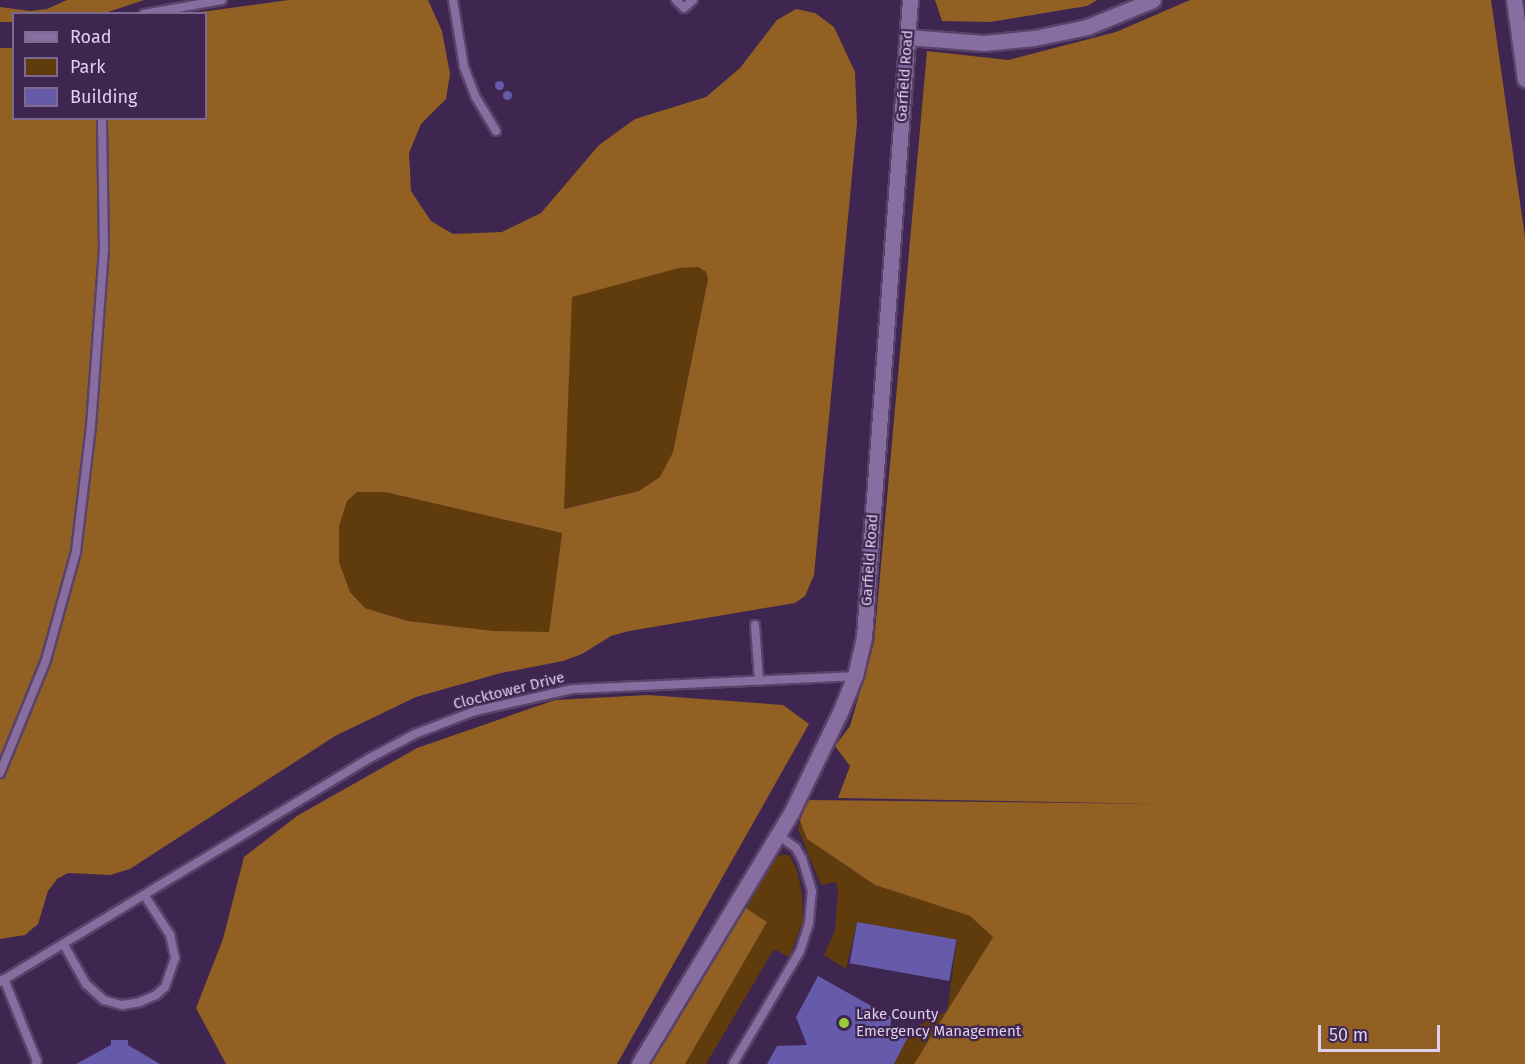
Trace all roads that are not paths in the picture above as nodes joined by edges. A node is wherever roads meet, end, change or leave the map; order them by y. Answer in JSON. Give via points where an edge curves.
{"nodes":[{"id":1,"x":222,"y":0,"type":"edge"},
{"id":2,"x":453,"y":0,"type":"edge"},
{"id":3,"x":676,"y":0,"type":"edge"},
{"id":4,"x":693,"y":0,"type":"edge"},
{"id":5,"x":910,"y":0,"type":"edge"},
{"id":6,"x":1153,"y":0,"type":"edge"},
{"id":7,"x":1514,"y":0,"type":"edge"},
{"id":8,"x":155,"y":12,"type":"edge"},
{"id":9,"x":908,"y":37,"type":"junction"},
{"id":10,"x":1525,"y":79,"type":"edge"},
{"id":11,"x":102,"y":120,"type":"edge"},
{"id":12,"x":496,"y":131,"type":"dead end"},
{"id":13,"x":755,"y":625,"type":"dead end"},
{"id":14,"x":855,"y":676,"type":"junction"},
{"id":15,"x":759,"y":681,"type":"junction"},
{"id":16,"x":0,"y":773,"type":"edge"},
{"id":17,"x":778,"y":836,"type":"junction"},
{"id":18,"x":145,"y":896,"type":"junction"},
{"id":19,"x":64,"y":945,"type":"junction"},
{"id":20,"x":2,"y":980,"type":"edge"},
{"id":21,"x":36,"y":1064,"type":"edge"},
{"id":22,"x":639,"y":1064,"type":"edge"},
{"id":23,"x":734,"y":1064,"type":"edge"}],
"edges":[{"from":1,"to":8,"type":"lane"},
{"from":2,"to":12,"type":"lane","via":[[464,67]]},
{"from":3,"to":4,"type":"lane","via":[[684,8]]},
{"from":5,"to":9,"type":"street","name":"Garfield Road"},
{"from":6,"to":9,"type":"street","via":[[1086,27],[1034,38],[984,42]]},
{"from":7,"to":10,"type":"street"},
{"from":9,"to":14,"type":"street","name":"Garfield Road","via":[[864,637]]},
{"from":11,"to":16,"type":"lane","via":[[104,249],[91,426],[76,552],[46,660]]},
{"from":13,"to":15,"type":"lane"},
{"from":14,"to":15,"type":"lane","name":"Clocktower Drive"},
{"from":14,"to":17,"type":"street","name":"Garfield Road"},
{"from":15,"to":18,"type":"lane","name":"Clocktower Drive","via":[[573,688],[475,711],[416,734],[368,759]]},
{"from":17,"to":22,"type":"street","name":"Garfield Road"},
{"from":17,"to":23,"type":"lane","via":[[796,848],[805,866],[812,891],[809,923],[800,951]]},
{"from":18,"to":19,"type":"lane","name":"Clocktower Drive"},
{"from":18,"to":19,"type":"lane","via":[[170,935],[175,958],[165,987],[156,995],[122,1005],[104,1000],[86,984]]},
{"from":19,"to":20,"type":"lane","name":"Clocktower Drive"},
{"from":20,"to":21,"type":"lane"}]}
